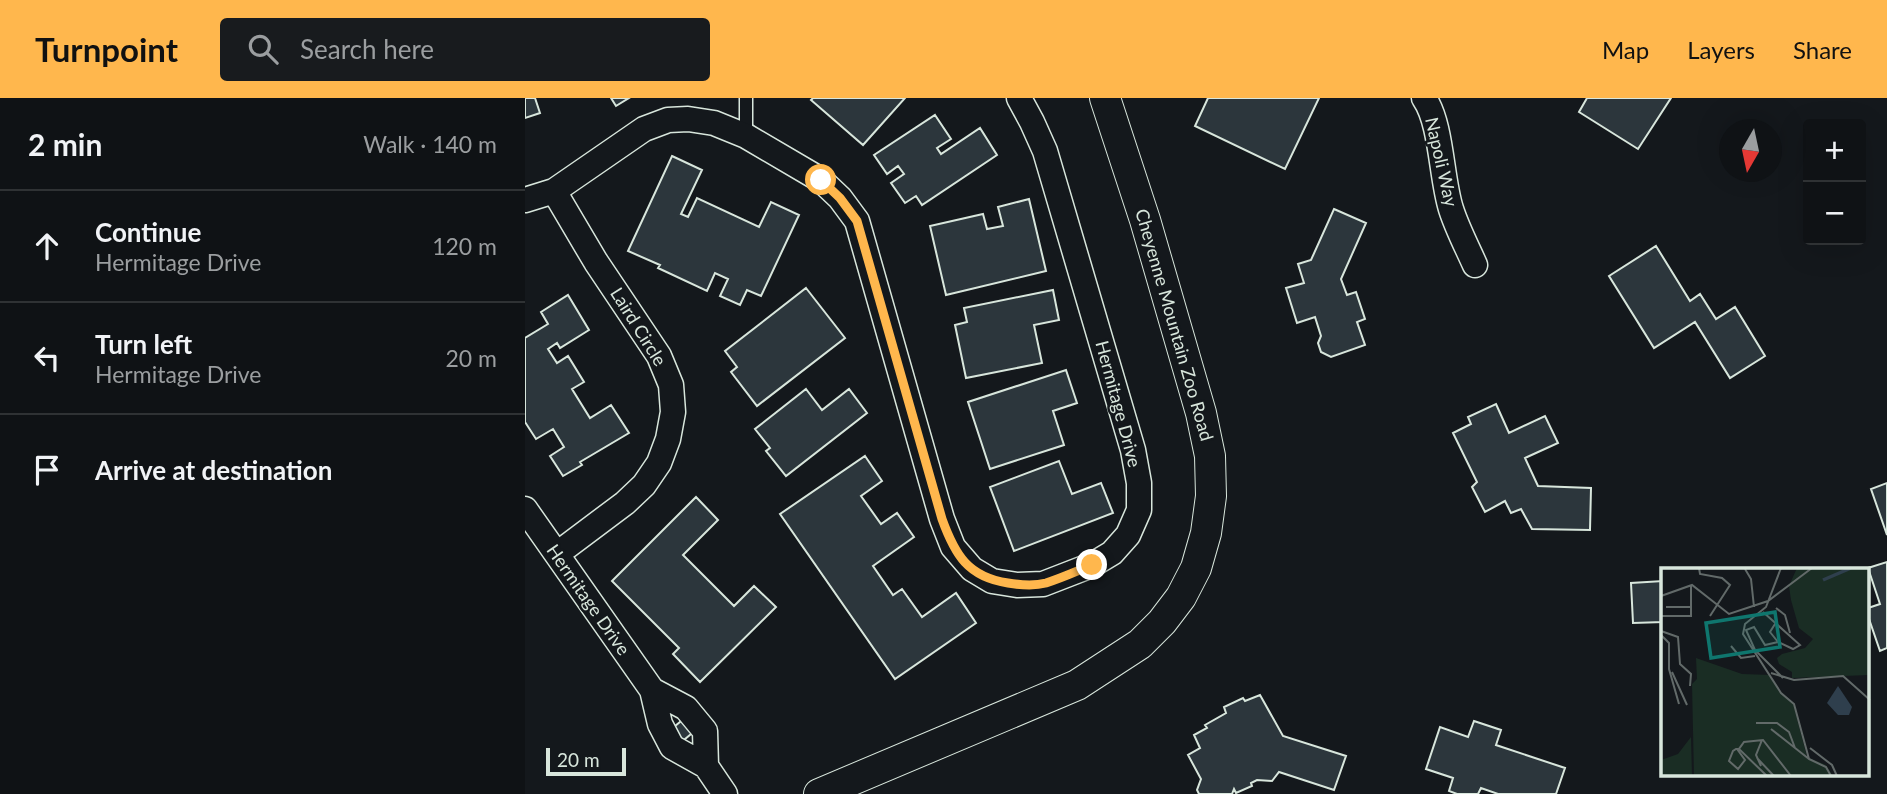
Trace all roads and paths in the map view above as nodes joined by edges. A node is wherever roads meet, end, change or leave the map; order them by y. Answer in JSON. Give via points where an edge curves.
{"nodes":[{"id":1,"x":746,"y":98,"type":"edge"},
{"id":2,"x":1019,"y":98,"type":"edge"},
{"id":3,"x":1105,"y":98,"type":"edge"},
{"id":4,"x":1424,"y":98,"type":"edge"},
{"id":5,"x":746,"y":135,"type":"junction"},
{"id":6,"x":554,"y":191,"type":"junction"},
{"id":7,"x":525,"y":200,"type":"edge"},
{"id":8,"x":1475,"y":265,"type":"dead end"},
{"id":9,"x":525,"y":509,"type":"edge"},
{"id":10,"x":557,"y":554,"type":"junction"},
{"id":11,"x":652,"y":690,"type":"junction"},
{"id":12,"x":706,"y":766,"type":"junction"},
{"id":13,"x":725,"y":794,"type":"edge"},
{"id":14,"x":819,"y":794,"type":"edge"}],
"edges":[{"from":1,"to":5,"type":"lane"},
{"from":2,"to":5,"type":"street","name":"Hermitage Drive","via":[[1045,151],[1139,483],[1139,510],[1128,535],[1112,553],[1043,584],[992,581],[972,569],[953,547],[857,221],[821,180]]},
{"from":3,"to":14,"type":"street","name":"Cheyenne Mountain Zoo Road","via":[[1145,220],[1210,456],[1211,496],[1196,568],[1181,597],[1140,644],[1077,685]]},
{"from":4,"to":8,"type":"street","name":"Napoli Way","via":[[1437,134],[1451,209]]},
{"from":5,"to":6,"type":"street","name":"Hermitage Drive","via":[[714,123],[668,120],[644,128]]},
{"from":6,"to":7,"type":"street","name":"Hermitage Drive"},
{"from":6,"to":10,"type":"street","name":"Laird Circle","via":[[659,356],[671,385],[673,412],[659,463],[645,485]]},
{"from":9,"to":10,"type":"street","name":"Hermitage Drive"},
{"from":10,"to":11,"type":"street","name":"Hermitage Drive"},
{"from":11,"to":12,"type":"street","name":"Hermitage Drive","via":[[660,724],[672,747]]},
{"from":11,"to":12,"type":"street","name":"Hermitage Drive","via":[[686,708],[705,731]]},
{"from":12,"to":13,"type":"street","name":"Hermitage Drive"}]}
